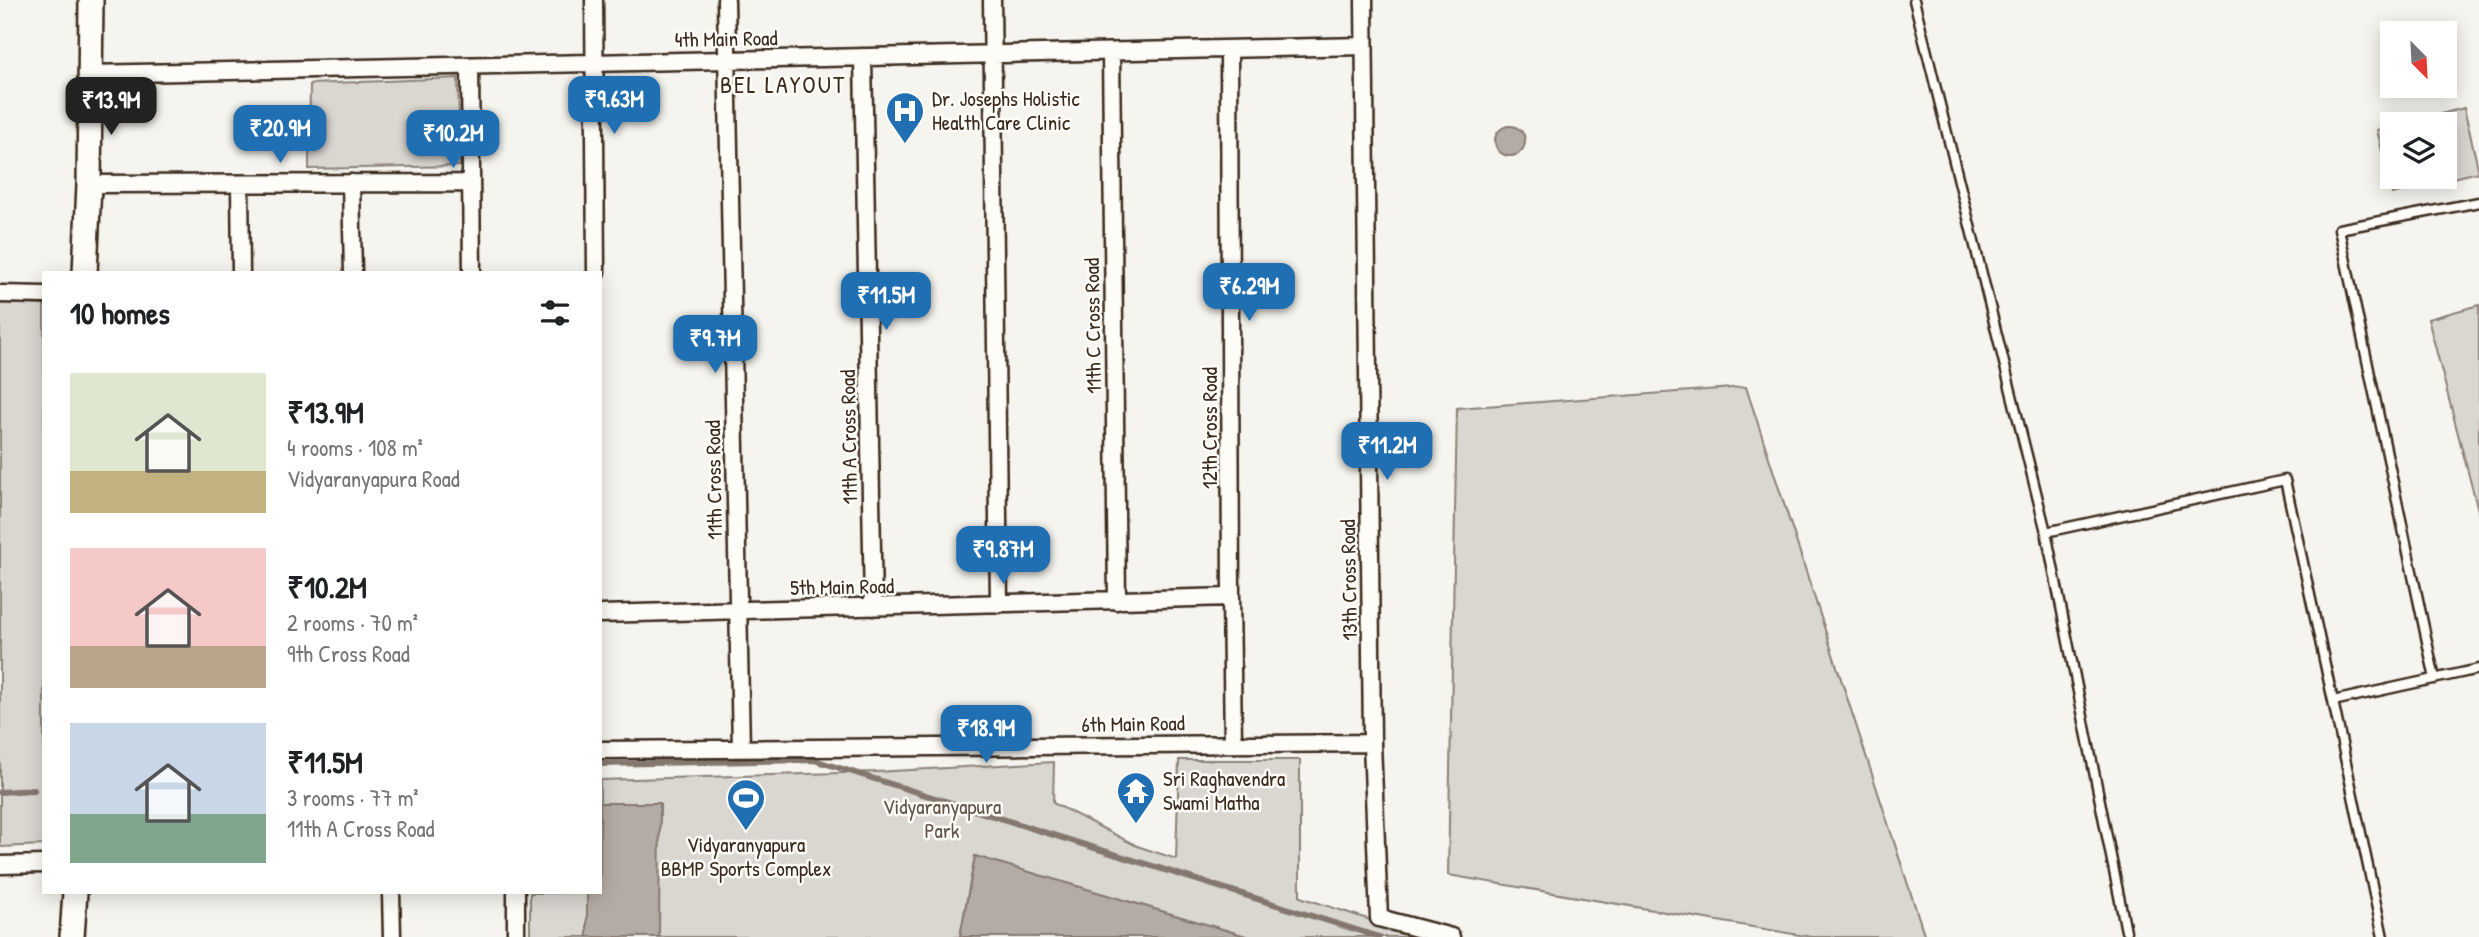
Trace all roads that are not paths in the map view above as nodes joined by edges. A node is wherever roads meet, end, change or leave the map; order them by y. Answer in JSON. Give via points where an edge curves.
{"nodes":[{"id":1,"x":91,"y":0,"type":"edge"},
{"id":2,"x":594,"y":0,"type":"edge"},
{"id":3,"x":726,"y":0,"type":"edge"},
{"id":4,"x":992,"y":0,"type":"edge"},
{"id":5,"x":1364,"y":0,"type":"edge"},
{"id":6,"x":1914,"y":0,"type":"edge"},
{"id":7,"x":1364,"y":46,"type":"junction"},
{"id":8,"x":1229,"y":49,"type":"junction"},
{"id":9,"x":1111,"y":52,"type":"junction"},
{"id":10,"x":993,"y":54,"type":"junction"},
{"id":11,"x":863,"y":57,"type":"junction"},
{"id":12,"x":727,"y":60,"type":"junction"},
{"id":13,"x":596,"y":63,"type":"junction"},
{"id":14,"x":470,"y":66,"type":"junction"},
{"id":15,"x":89,"y":74,"type":"junction"},
{"id":16,"x":351,"y":183,"type":"junction"},
{"id":17,"x":471,"y":183,"type":"junction"},
{"id":18,"x":89,"y":184,"type":"junction"},
{"id":19,"x":240,"y":184,"type":"junction"},
{"id":20,"x":2479,"y":202,"type":"edge"},
{"id":21,"x":85,"y":271,"type":"edge"},
{"id":22,"x":241,"y":271,"type":"edge"},
{"id":23,"x":353,"y":271,"type":"edge"},
{"id":24,"x":472,"y":271,"type":"edge"},
{"id":25,"x":596,"y":271,"type":"edge"},
{"id":26,"x":0,"y":294,"type":"edge"},
{"id":27,"x":42,"y":295,"type":"edge"},
{"id":28,"x":2046,"y":532,"type":"junction"},
{"id":29,"x":1231,"y":597,"type":"junction"},
{"id":30,"x":1117,"y":601,"type":"junction"},
{"id":31,"x":999,"y":604,"type":"junction"},
{"id":32,"x":873,"y":607,"type":"junction"},
{"id":33,"x":738,"y":610,"type":"junction"},
{"id":34,"x":602,"y":614,"type":"edge"},
{"id":35,"x":2479,"y":669,"type":"edge"},
{"id":36,"x":2435,"y":679,"type":"junction"},
{"id":37,"x":2333,"y":701,"type":"junction"},
{"id":38,"x":1372,"y":743,"type":"junction"},
{"id":39,"x":1233,"y":744,"type":"junction"},
{"id":40,"x":741,"y":749,"type":"junction"},
{"id":41,"x":602,"y":750,"type":"edge"},
{"id":42,"x":42,"y":864,"type":"edge"},
{"id":43,"x":0,"y":865,"type":"edge"},
{"id":44,"x":75,"y":894,"type":"edge"},
{"id":45,"x":391,"y":894,"type":"edge"},
{"id":46,"x":516,"y":894,"type":"edge"},
{"id":47,"x":2126,"y":931,"type":"dead end"},
{"id":48,"x":72,"y":937,"type":"edge"},
{"id":49,"x":392,"y":937,"type":"edge"},
{"id":50,"x":516,"y":937,"type":"edge"},
{"id":51,"x":1451,"y":937,"type":"edge"},
{"id":52,"x":2383,"y":937,"type":"edge"}],
"edges":[{"from":1,"to":15,"type":"main road"},
{"from":2,"to":13,"type":"street"},
{"from":3,"to":12,"type":"street","name":"11th Cross Road"},
{"from":4,"to":10,"type":"street"},
{"from":5,"to":7,"type":"street","name":"13th Cross Road"},
{"from":6,"to":28,"type":"lane"},
{"from":7,"to":8,"type":"street","name":"4th Main Road"},
{"from":7,"to":38,"type":"street","name":"13th Cross Road"},
{"from":8,"to":9,"type":"street","name":"4th Main Road"},
{"from":8,"to":29,"type":"street","name":"12th Cross Road"},
{"from":9,"to":10,"type":"street","name":"4th Main Road"},
{"from":9,"to":30,"type":"street","name":"11th C Cross Road"},
{"from":10,"to":11,"type":"street","name":"4th Main Road"},
{"from":10,"to":31,"type":"street"},
{"from":11,"to":12,"type":"street","name":"4th Main Road"},
{"from":11,"to":32,"type":"street","name":"11th A Cross Road"},
{"from":12,"to":13,"type":"street","name":"4th Main Road"},
{"from":12,"to":33,"type":"street","name":"11th Cross Road"},
{"from":13,"to":14,"type":"street","name":"4th Main Road"},
{"from":13,"to":25,"type":"street"},
{"from":14,"to":15,"type":"street","name":"4th Main Road"},
{"from":14,"to":17,"type":"street"},
{"from":15,"to":18,"type":"main road"},
{"from":16,"to":17,"type":"street"},
{"from":16,"to":19,"type":"street"},
{"from":16,"to":23,"type":"street"},
{"from":17,"to":24,"type":"street"},
{"from":18,"to":19,"type":"street"},
{"from":18,"to":21,"type":"main road"},
{"from":19,"to":22,"type":"street"},
{"from":20,"to":36,"type":"lane","via":[[2339,229]]},
{"from":26,"to":27,"type":"street"},
{"from":28,"to":37,"type":"lane","via":[[2286,480]]},
{"from":28,"to":47,"type":"lane"},
{"from":29,"to":30,"type":"street","name":"5th Main Road"},
{"from":29,"to":39,"type":"street"},
{"from":30,"to":31,"type":"street","name":"5th Main Road"},
{"from":31,"to":32,"type":"street","name":"5th Main Road"},
{"from":32,"to":33,"type":"street","name":"5th Main Road"},
{"from":33,"to":34,"type":"street","name":"5th Main Road"},
{"from":33,"to":40,"type":"street","name":"11th Cross Road"},
{"from":35,"to":36,"type":"lane"},
{"from":36,"to":37,"type":"lane"},
{"from":37,"to":52,"type":"lane"},
{"from":38,"to":39,"type":"street","name":"6th Main Road"},
{"from":38,"to":51,"type":"street","name":"13th Cross Road","via":[[1379,918]]},
{"from":39,"to":40,"type":"street","name":"6th Main Road"},
{"from":40,"to":41,"type":"street","name":"6th Main Road"},
{"from":42,"to":43,"type":"street"},
{"from":44,"to":48,"type":"main road"},
{"from":45,"to":49,"type":"street"},
{"from":46,"to":50,"type":"street"}]}
